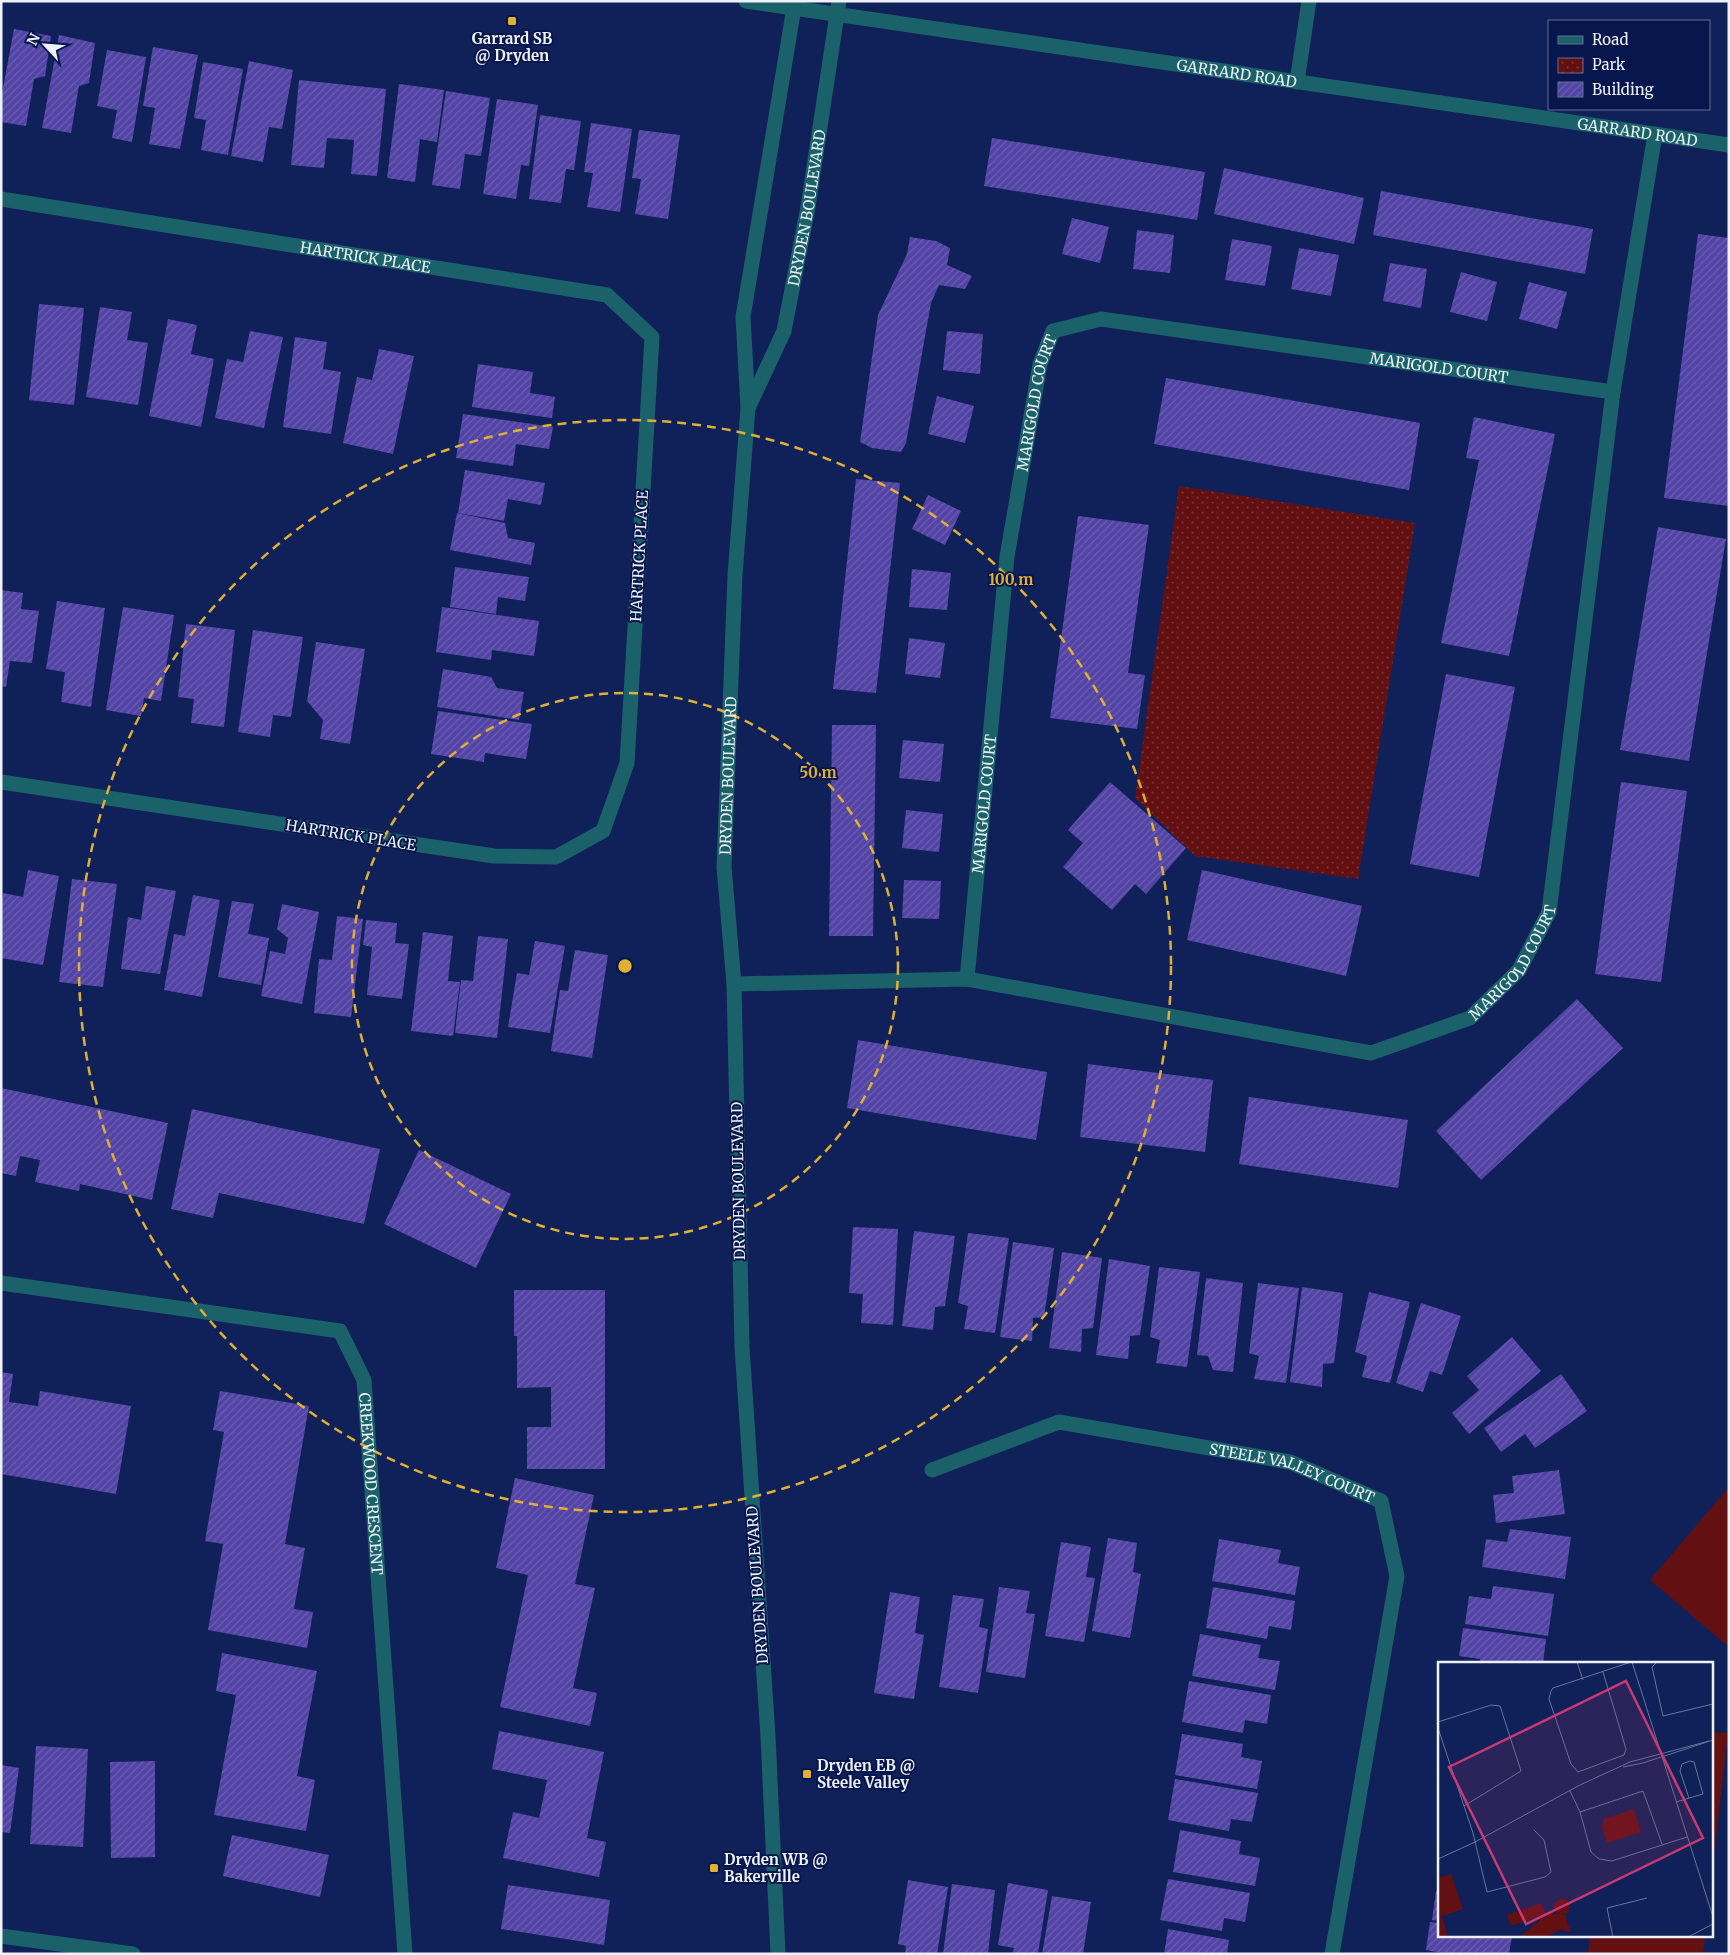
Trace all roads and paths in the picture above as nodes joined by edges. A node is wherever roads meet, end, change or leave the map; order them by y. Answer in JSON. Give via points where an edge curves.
{"nodes":[{"id":1,"x":746,"y":1,"type":"edge"},
{"id":2,"x":1309,"y":1,"type":"edge"},
{"id":3,"x":795,"y":5,"type":"edge"},
{"id":4,"x":838,"y":8,"type":"edge"},
{"id":5,"x":1297,"y":82,"type":"junction"},
{"id":6,"x":1655,"y":134,"type":"junction"},
{"id":7,"x":1729,"y":145,"type":"edge"},
{"id":8,"x":1,"y":199,"type":"edge"},
{"id":9,"x":1613,"y":392,"type":"junction"},
{"id":10,"x":748,"y":408,"type":"junction"},
{"id":11,"x":1,"y":782,"type":"edge"},
{"id":12,"x":967,"y":979,"type":"junction"},
{"id":13,"x":734,"y":984,"type":"junction"},
{"id":14,"x":1,"y":1283,"type":"edge"},
{"id":15,"x":932,"y":1470,"type":"dead end"},
{"id":16,"x":1,"y":1936,"type":"edge"},
{"id":17,"x":133,"y":1954,"type":"edge"},
{"id":18,"x":405,"y":1954,"type":"edge"},
{"id":19,"x":778,"y":1954,"type":"edge"},
{"id":20,"x":1332,"y":1954,"type":"edge"}],
"edges":[{"from":1,"to":3,"type":"street","name":"GARRARD ROAD"},
{"from":2,"to":5,"type":"street"},
{"from":3,"to":4,"type":"street","name":"GARRARD ROAD"},
{"from":3,"to":10,"type":"street","name":"DRYDEN BOULEVARD","via":[[743,317]]},
{"from":4,"to":5,"type":"street","name":"GARRARD ROAD"},
{"from":4,"to":10,"type":"street","name":"DRYDEN BOULEVARD","via":[[808,207],[784,331]]},
{"from":5,"to":6,"type":"street","name":"GARRARD ROAD"},
{"from":6,"to":7,"type":"street","name":"GARRARD ROAD"},
{"from":6,"to":9,"type":"street","name":"MARIGOLD COURT"},
{"from":8,"to":11,"type":"street","name":"HARTRICK PLACE","via":[[607,295],[652,337],[627,763],[603,831],[556,857],[494,856]]},
{"from":9,"to":12,"type":"street","name":"MARIGOLD COURT","via":[[1549,912],[1520,970],[1470,1018],[1371,1054]]},
{"from":9,"to":12,"type":"street","name":"MARIGOLD COURT","via":[[1101,319],[1053,331],[1040,364],[1007,556]]},
{"from":10,"to":13,"type":"street","name":"DRYDEN BOULEVARD","via":[[736,575],[724,867]]},
{"from":12,"to":13,"type":"street","name":"MARIGOLD COURT"},
{"from":13,"to":19,"type":"street","name":"DRYDEN BOULEVARD","via":[[742,1347],[768,1736]]},
{"from":14,"to":18,"type":"street","name":"CREEKWOOD CRESCENT","via":[[340,1331],[364,1380]]},
{"from":15,"to":20,"type":"street","name":"STEELE VALLEY COURT","via":[[1059,1422],[1290,1462],[1382,1501],[1397,1576]]},
{"from":16,"to":17,"type":"street"}]}
